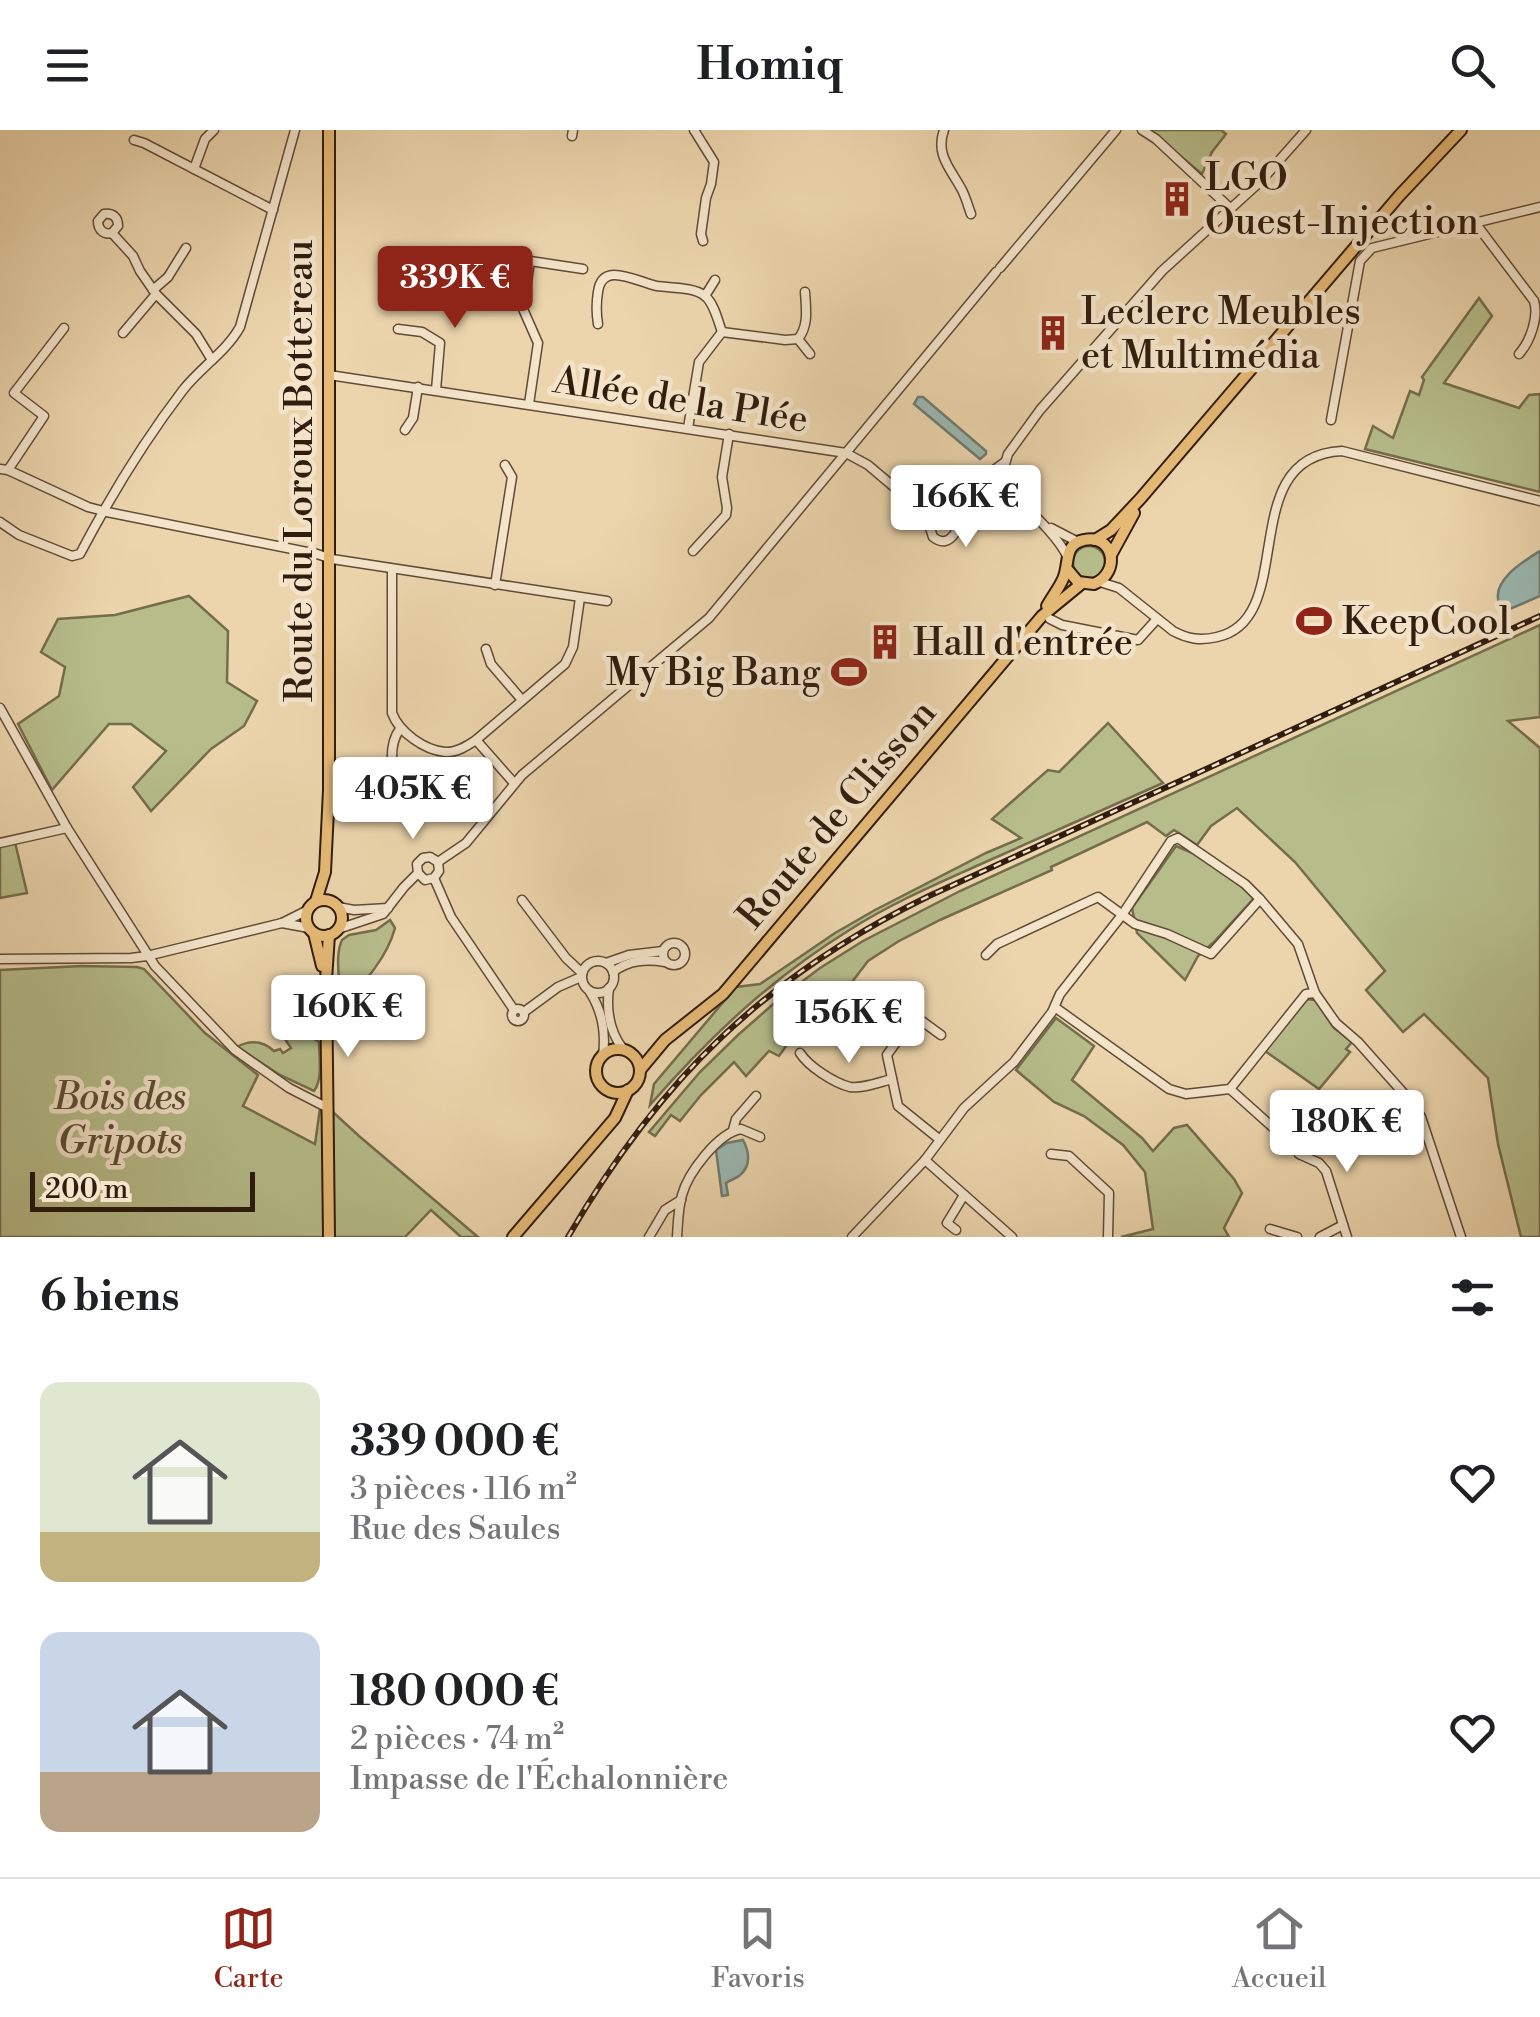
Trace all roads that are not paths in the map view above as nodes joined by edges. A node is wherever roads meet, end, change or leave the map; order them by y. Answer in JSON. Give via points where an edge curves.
{"nodes":[{"id":1,"x":214,"y":130,"type":"edge"},
{"id":2,"x":295,"y":130,"type":"edge"},
{"id":3,"x":329,"y":130,"type":"edge"},
{"id":4,"x":694,"y":130,"type":"edge"},
{"id":5,"x":944,"y":130,"type":"edge"},
{"id":6,"x":1116,"y":130,"type":"edge"},
{"id":7,"x":1142,"y":130,"type":"edge"},
{"id":8,"x":1306,"y":130,"type":"edge"},
{"id":9,"x":1461,"y":130,"type":"edge"},
{"id":10,"x":134,"y":140,"type":"dead end"},
{"id":11,"x":194,"y":169,"type":"junction"},
{"id":12,"x":1540,"y":208,"type":"edge"},
{"id":13,"x":1231,"y":209,"type":"junction"},
{"id":14,"x":272,"y":210,"type":"junction"},
{"id":15,"x":971,"y":214,"type":"dead end"},
{"id":16,"x":1476,"y":224,"type":"junction"},
{"id":17,"x":112,"y":233,"type":"dead end"},
{"id":18,"x":703,"y":240,"type":"dead end"},
{"id":19,"x":186,"y":248,"type":"dead end"},
{"id":20,"x":425,"y":258,"type":"dead end"},
{"id":21,"x":530,"y":262,"type":"junction"},
{"id":22,"x":582,"y":269,"type":"dead end"},
{"id":23,"x":715,"y":280,"type":"dead end"},
{"id":24,"x":155,"y":292,"type":"junction"},
{"id":25,"x":805,"y":292,"type":"dead end"},
{"id":26,"x":705,"y":296,"type":"junction"},
{"id":27,"x":598,"y":324,"type":"dead end"},
{"id":28,"x":64,"y":328,"type":"dead end"},
{"id":29,"x":398,"y":329,"type":"dead end"},
{"id":30,"x":722,"y":332,"type":"junction"},
{"id":31,"x":123,"y":333,"type":"dead end"},
{"id":32,"x":798,"y":339,"type":"junction"},
{"id":33,"x":810,"y":354,"type":"dead end"},
{"id":34,"x":1518,"y":354,"type":"dead end"},
{"id":35,"x":212,"y":360,"type":"junction"},
{"id":36,"x":329,"y":374,"type":"junction"},
{"id":37,"x":418,"y":387,"type":"junction"},
{"id":38,"x":436,"y":390,"type":"junction"},
{"id":39,"x":529,"y":404,"type":"junction"},
{"id":40,"x":1331,"y":420,"type":"dead end"},
{"id":41,"x":688,"y":428,"type":"junction"},
{"id":42,"x":405,"y":430,"type":"dead end"},
{"id":43,"x":729,"y":434,"type":"junction"},
{"id":44,"x":846,"y":453,"type":"junction"},
{"id":45,"x":516,"y":463,"type":"dead end"},
{"id":46,"x":505,"y":465,"type":"dead end"},
{"id":47,"x":4,"y":470,"type":"edge"},
{"id":48,"x":1000,"y":474,"type":"junction"},
{"id":49,"x":512,"y":477,"type":"junction"},
{"id":50,"x":981,"y":483,"type":"junction"},
{"id":51,"x":992,"y":492,"type":"junction"},
{"id":52,"x":1007,"y":493,"type":"junction"},
{"id":53,"x":1140,"y":498,"type":"junction"},
{"id":54,"x":1540,"y":501,"type":"edge"},
{"id":55,"x":103,"y":510,"type":"junction"},
{"id":56,"x":944,"y":516,"type":"junction"},
{"id":57,"x":934,"y":520,"type":"junction"},
{"id":58,"x":0,"y":522,"type":"edge"},
{"id":59,"x":1045,"y":525,"type":"junction"},
{"id":60,"x":956,"y":526,"type":"junction"},
{"id":61,"x":1095,"y":540,"type":"junction"},
{"id":62,"x":1078,"y":542,"type":"junction"},
{"id":63,"x":694,"y":551,"type":"dead end"},
{"id":64,"x":329,"y":559,"type":"junction"},
{"id":65,"x":1067,"y":562,"type":"junction"},
{"id":66,"x":1111,"y":562,"type":"junction"},
{"id":67,"x":392,"y":570,"type":"junction"},
{"id":68,"x":1100,"y":582,"type":"junction"},
{"id":69,"x":1081,"y":584,"type":"junction"},
{"id":70,"x":495,"y":585,"type":"junction"},
{"id":71,"x":1119,"y":588,"type":"junction"},
{"id":72,"x":580,"y":598,"type":"junction"},
{"id":73,"x":607,"y":601,"type":"dead end"},
{"id":74,"x":1046,"y":618,"type":"junction"},
{"id":75,"x":1157,"y":619,"type":"junction"},
{"id":76,"x":486,"y":649,"type":"dead end"},
{"id":77,"x":522,"y":700,"type":"junction"},
{"id":78,"x":0,"y":708,"type":"edge"},
{"id":79,"x":400,"y":729,"type":"junction"},
{"id":80,"x":476,"y":740,"type":"junction"},
{"id":81,"x":514,"y":784,"type":"junction"},
{"id":82,"x":400,"y":798,"type":"dead end"},
{"id":83,"x":67,"y":828,"type":"junction"},
{"id":84,"x":0,"y":843,"type":"edge"},
{"id":85,"x":438,"y":862,"type":"junction"},
{"id":86,"x":326,"y":872,"type":"junction"},
{"id":87,"x":418,"y":874,"type":"junction"},
{"id":88,"x":434,"y":878,"type":"junction"},
{"id":89,"x":1260,"y":899,"type":"junction"},
{"id":90,"x":522,"y":900,"type":"dead end"},
{"id":91,"x":312,"y":906,"type":"junction"},
{"id":92,"x":337,"y":906,"type":"junction"},
{"id":93,"x":388,"y":908,"type":"junction"},
{"id":94,"x":1122,"y":914,"type":"junction"},
{"id":95,"x":282,"y":923,"type":"junction"},
{"id":96,"x":311,"y":931,"type":"junction"},
{"id":97,"x":333,"y":932,"type":"junction"},
{"id":98,"x":663,"y":951,"type":"junction"},
{"id":99,"x":986,"y":955,"type":"dead end"},
{"id":100,"x":147,"y":956,"type":"junction"},
{"id":101,"x":0,"y":958,"type":"edge"},
{"id":102,"x":666,"y":962,"type":"junction"},
{"id":103,"x":606,"y":963,"type":"junction"},
{"id":104,"x":613,"y":972,"type":"junction"},
{"id":105,"x":582,"y":975,"type":"junction"},
{"id":106,"x":326,"y":980,"type":"junction"},
{"id":107,"x":610,"y":988,"type":"junction"},
{"id":108,"x":590,"y":992,"type":"junction"},
{"id":109,"x":1315,"y":993,"type":"junction"},
{"id":110,"x":886,"y":1000,"type":"dead end"},
{"id":111,"x":1056,"y":1008,"type":"junction"},
{"id":112,"x":916,"y":1016,"type":"junction"},
{"id":113,"x":941,"y":1035,"type":"dead end"},
{"id":114,"x":665,"y":1040,"type":"junction"},
{"id":115,"x":627,"y":1051,"type":"junction"},
{"id":116,"x":800,"y":1053,"type":"dead end"},
{"id":117,"x":603,"y":1054,"type":"junction"},
{"id":118,"x":640,"y":1070,"type":"junction"},
{"id":119,"x":892,"y":1079,"type":"junction"},
{"id":120,"x":1230,"y":1089,"type":"junction"},
{"id":121,"x":628,"y":1090,"type":"junction"},
{"id":122,"x":609,"y":1091,"type":"junction"},
{"id":123,"x":756,"y":1096,"type":"dead end"},
{"id":124,"x":328,"y":1108,"type":"junction"},
{"id":125,"x":1278,"y":1113,"type":"dead end"},
{"id":126,"x":1270,"y":1123,"type":"junction"},
{"id":127,"x":608,"y":1126,"type":"junction"},
{"id":128,"x":733,"y":1130,"type":"junction"},
{"id":129,"x":1278,"y":1132,"type":"dead end"},
{"id":130,"x":760,"y":1138,"type":"dead end"},
{"id":131,"x":939,"y":1139,"type":"junction"},
{"id":132,"x":1051,"y":1154,"type":"dead end"},
{"id":133,"x":1299,"y":1154,"type":"dead end"},
{"id":134,"x":924,"y":1160,"type":"junction"},
{"id":135,"x":964,"y":1195,"type":"junction"},
{"id":136,"x":680,"y":1200,"type":"junction"},
{"id":137,"x":1344,"y":1226,"type":"junction"},
{"id":138,"x":1270,"y":1229,"type":"dead end"},
{"id":139,"x":956,"y":1230,"type":"dead end"},
{"id":140,"x":329,"y":1237,"type":"edge"},
{"id":141,"x":513,"y":1237,"type":"edge"},
{"id":142,"x":649,"y":1237,"type":"edge"},
{"id":143,"x":677,"y":1237,"type":"edge"},
{"id":144,"x":852,"y":1237,"type":"edge"},
{"id":145,"x":1012,"y":1237,"type":"edge"},
{"id":146,"x":1108,"y":1237,"type":"edge"},
{"id":147,"x":1297,"y":1237,"type":"edge"},
{"id":148,"x":1320,"y":1237,"type":"edge"},
{"id":149,"x":1347,"y":1237,"type":"edge"},
{"id":150,"x":1461,"y":1237,"type":"edge"}],
"edges":[{"from":1,"to":11,"type":"street"},
{"from":2,"to":14,"type":"street"},
{"from":3,"to":36,"type":"main road","name":"Route du Loroux Bottereau"},
{"from":4,"to":18,"type":"street","via":[[714,162]]},
{"from":5,"to":15,"type":"street","via":[[940,150]]},
{"from":6,"to":44,"type":"street"},
{"from":7,"to":13,"type":"street"},
{"from":8,"to":13,"type":"street"},
{"from":9,"to":53,"type":"main road"},
{"from":10,"to":11,"type":"street"},
{"from":11,"to":14,"type":"street"},
{"from":12,"to":16,"type":"street"},
{"from":13,"to":48,"type":"street","via":[[1162,271],[1040,410]]},
{"from":14,"to":35,"type":"street","via":[[240,327]]},
{"from":16,"to":34,"type":"street","via":[[1534,301],[1527,346]]},
{"from":16,"to":40,"type":"street","via":[[1365,253]]},
{"from":17,"to":24,"type":"street"},
{"from":19,"to":24,"type":"street"},
{"from":20,"to":21,"type":"street","via":[[472,264],[489,255]]},
{"from":21,"to":22,"type":"street"},
{"from":21,"to":39,"type":"street","via":[[523,309],[538,343]]},
{"from":23,"to":26,"type":"street"},
{"from":24,"to":31,"type":"street"},
{"from":24,"to":35,"type":"street"},
{"from":25,"to":32,"type":"street"},
{"from":26,"to":27,"type":"street","via":[[611,274],[599,282]]},
{"from":26,"to":30,"type":"street"},
{"from":28,"to":47,"type":"street","via":[[14,393],[44,416]]},
{"from":29,"to":38,"type":"street","via":[[440,342]]},
{"from":30,"to":32,"type":"street"},
{"from":30,"to":41,"type":"street","via":[[699,362]]},
{"from":32,"to":33,"type":"street"},
{"from":35,"to":55,"type":"street","via":[[180,394]]},
{"from":36,"to":37,"type":"street","name":"Allée de la Plée"},
{"from":36,"to":64,"type":"main road","name":"Route du Loroux Bottereau"},
{"from":37,"to":38,"type":"street","name":"Allée de la Plée"},
{"from":37,"to":42,"type":"street"},
{"from":38,"to":39,"type":"street","name":"Allée de la Plée"},
{"from":39,"to":41,"type":"street","name":"Allée de la Plée"},
{"from":41,"to":43,"type":"street","name":"Allée de la Plée"},
{"from":43,"to":44,"type":"street","name":"Allée de la Plée"},
{"from":43,"to":63,"type":"street","via":[[722,477],[726,515]]},
{"from":44,"to":57,"type":"street"},
{"from":44,"to":81,"type":"street","via":[[708,618]]},
{"from":45,"to":49,"type":"street"},
{"from":46,"to":49,"type":"street"},
{"from":47,"to":55,"type":"street"},
{"from":48,"to":50,"type":"street","via":[[984,472]]},
{"from":48,"to":51,"type":"street","via":[[1003,484]]},
{"from":48,"to":52,"type":"street"},
{"from":49,"to":70,"type":"street"},
{"from":50,"to":51,"type":"street"},
{"from":50,"to":56,"type":"street"},
{"from":51,"to":52,"type":"street"},
{"from":51,"to":60,"type":"street","via":[[964,510]]},
{"from":52,"to":59,"type":"street"},
{"from":53,"to":61,"type":"main road"},
{"from":53,"to":66,"type":"main road"},
{"from":54,"to":75,"type":"street","via":[[1342,451],[1314,456],[1283,487],[1256,604],[1242,624],[1231,634],[1193,640]]},
{"from":55,"to":58,"type":"street","via":[[80,554],[72,556]]},
{"from":55,"to":64,"type":"street"},
{"from":56,"to":57,"type":"street"},
{"from":56,"to":60,"type":"street"},
{"from":57,"to":60,"type":"street","via":[[930,533],[942,542]]},
{"from":59,"to":62,"type":"street"},
{"from":59,"to":65,"type":"street"},
{"from":61,"to":62,"type":"main road"},
{"from":61,"to":66,"type":"main road"},
{"from":62,"to":65,"type":"main road","name":"Route de Clisson"},
{"from":64,"to":67,"type":"street"},
{"from":64,"to":86,"type":"main road","name":"Route du Loroux Bottereau"},
{"from":65,"to":69,"type":"main road"},
{"from":65,"to":74,"type":"main road","name":"Route de Clisson"},
{"from":66,"to":68,"type":"main road"},
{"from":66,"to":71,"type":"street"},
{"from":67,"to":70,"type":"street"},
{"from":67,"to":79,"type":"street","via":[[392,713]]},
{"from":68,"to":69,"type":"main road"},
{"from":68,"to":71,"type":"street"},
{"from":69,"to":74,"type":"main road","name":"Route de Clisson"},
{"from":70,"to":72,"type":"street"},
{"from":71,"to":75,"type":"street"},
{"from":72,"to":73,"type":"street"},
{"from":72,"to":77,"type":"street","via":[[572,654]]},
{"from":74,"to":75,"type":"street","via":[[1138,640]]},
{"from":74,"to":114,"type":"main road","name":"Route de Clisson","via":[[723,994]]},
{"from":76,"to":77,"type":"street","via":[[490,664]]},
{"from":77,"to":80,"type":"street"},
{"from":78,"to":83,"type":"street"},
{"from":79,"to":80,"type":"street","via":[[444,752]]},
{"from":79,"to":82,"type":"street","via":[[393,739]]},
{"from":80,"to":81,"type":"street"},
{"from":81,"to":85,"type":"street","via":[[466,843]]},
{"from":83,"to":84,"type":"street"},
{"from":83,"to":100,"type":"street"},
{"from":85,"to":87,"type":"street","via":[[423,858]]},
{"from":85,"to":88,"type":"street"},
{"from":86,"to":91,"type":"main road","name":"Route du Loroux Bottereau"},
{"from":86,"to":92,"type":"main road","name":"Route du Loroux Bottereau"},
{"from":87,"to":88,"type":"street"},
{"from":87,"to":93,"type":"street"},
{"from":88,"to":105,"type":"street","via":[[450,916],[519,1011]]},
{"from":89,"to":94,"type":"street","via":[[1211,954]]},
{"from":89,"to":94,"type":"street","via":[[1174,838]]},
{"from":89,"to":109,"type":"street","via":[[1298,944]]},
{"from":90,"to":105,"type":"street"},
{"from":91,"to":92,"type":"main road","via":[[326,900]]},
{"from":91,"to":95,"type":"street"},
{"from":91,"to":96,"type":"main road","via":[[306,919]]},
{"from":92,"to":93,"type":"street"},
{"from":92,"to":97,"type":"main road","via":[[342,920]]},
{"from":93,"to":97,"type":"street","via":[[378,918]]},
{"from":94,"to":99,"type":"street","via":[[1098,897]]},
{"from":94,"to":111,"type":"street"},
{"from":95,"to":96,"type":"street"},
{"from":95,"to":100,"type":"street"},
{"from":96,"to":97,"type":"main road"},
{"from":96,"to":106,"type":"main road"},
{"from":97,"to":106,"type":"main road"},
{"from":98,"to":102,"type":"street"},
{"from":98,"to":102,"type":"street","via":[[674,943],[684,950],[679,964]]},
{"from":98,"to":103,"type":"street"},
{"from":100,"to":101,"type":"street"},
{"from":100,"to":124,"type":"street","via":[[234,1050]]},
{"from":102,"to":104,"type":"street","via":[[632,962]]},
{"from":103,"to":104,"type":"street"},
{"from":103,"to":105,"type":"street","via":[[590,962]]},
{"from":104,"to":107,"type":"street"},
{"from":105,"to":108,"type":"street"},
{"from":106,"to":124,"type":"main road"},
{"from":107,"to":108,"type":"street"},
{"from":107,"to":115,"type":"street","via":[[612,1030]]},
{"from":108,"to":117,"type":"street","via":[[602,1018]]},
{"from":109,"to":120,"type":"street","via":[[1306,994]]},
{"from":109,"to":150,"type":"street","via":[[1414,1105]]},
{"from":110,"to":112,"type":"street"},
{"from":111,"to":120,"type":"street","via":[[1169,1089]]},
{"from":111,"to":131,"type":"street"},
{"from":112,"to":113,"type":"street"},
{"from":112,"to":119,"type":"street","via":[[887,1054]]},
{"from":114,"to":115,"type":"main road","name":"Route de Clisson"},
{"from":114,"to":118,"type":"main road","name":"Route de Clisson"},
{"from":115,"to":117,"type":"main road"},
{"from":115,"to":118,"type":"main road"},
{"from":116,"to":119,"type":"street","via":[[847,1086]]},
{"from":117,"to":122,"type":"main road","via":[[597,1075]]},
{"from":118,"to":121,"type":"main road"},
{"from":119,"to":131,"type":"street","via":[[900,1109]]},
{"from":120,"to":126,"type":"street"},
{"from":121,"to":122,"type":"main road"},
{"from":121,"to":127,"type":"main road"},
{"from":122,"to":127,"type":"main road","via":[[614,1105]]},
{"from":123,"to":128,"type":"street"},
{"from":124,"to":140,"type":"main road"},
{"from":125,"to":126,"type":"street"},
{"from":126,"to":129,"type":"street"},
{"from":127,"to":141,"type":"main road"},
{"from":128,"to":130,"type":"street"},
{"from":128,"to":136,"type":"street","via":[[695,1170]]},
{"from":131,"to":134,"type":"street"},
{"from":132,"to":146,"type":"street","via":[[1069,1156],[1109,1193]]},
{"from":133,"to":137,"type":"street","via":[[1326,1171]]},
{"from":134,"to":135,"type":"street"},
{"from":134,"to":144,"type":"street"},
{"from":135,"to":139,"type":"street","via":[[947,1223]]},
{"from":135,"to":145,"type":"street"},
{"from":136,"to":142,"type":"street","via":[[665,1210]]},
{"from":136,"to":143,"type":"street"},
{"from":137,"to":148,"type":"street"},
{"from":137,"to":149,"type":"street"},
{"from":138,"to":147,"type":"street"}]}
